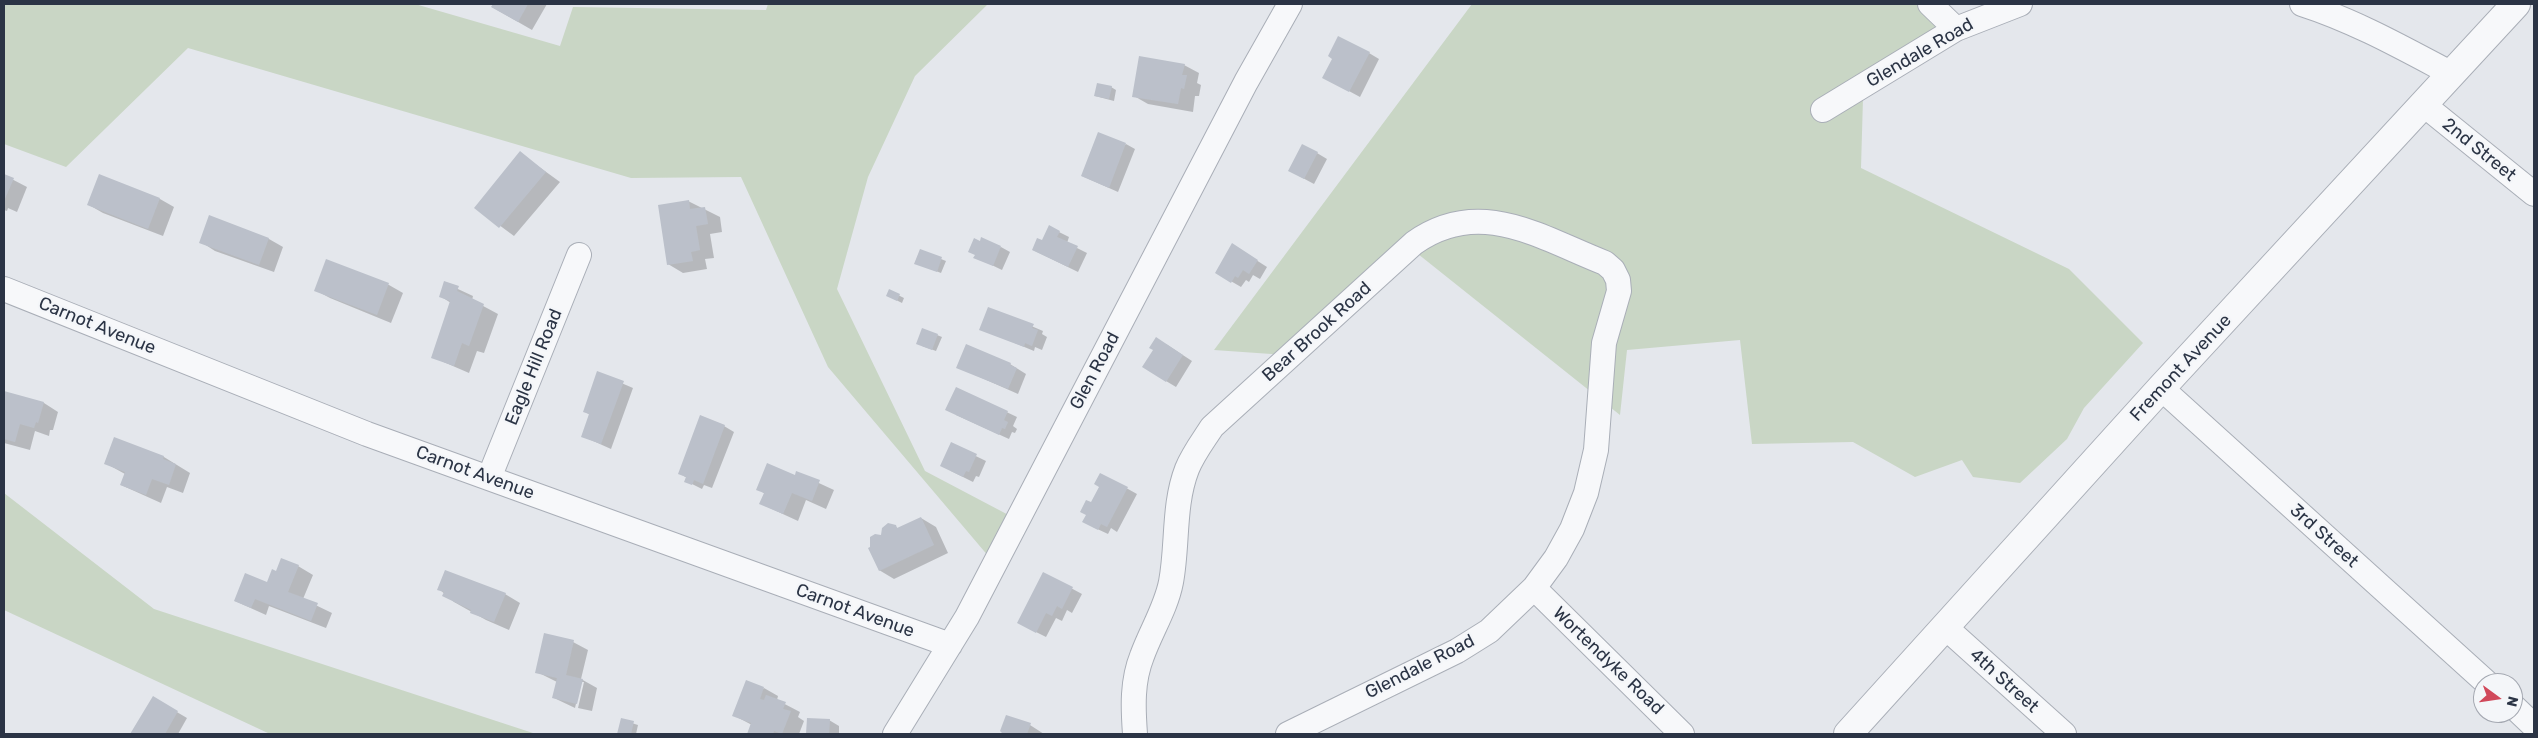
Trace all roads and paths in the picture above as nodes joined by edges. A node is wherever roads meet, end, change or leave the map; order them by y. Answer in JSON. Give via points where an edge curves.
{"nodes":[{"id":1,"x":1290,"y":4,"type":"edge"},
{"id":2,"x":1930,"y":4,"type":"edge"},
{"id":3,"x":2020,"y":4,"type":"edge"},
{"id":4,"x":2302,"y":4,"type":"edge"},
{"id":5,"x":2516,"y":4,"type":"edge"},
{"id":6,"x":1956,"y":29,"type":"junction"},
{"id":7,"x":2452,"y":74,"type":"junction"},
{"id":8,"x":2424,"y":105,"type":"junction"},
{"id":9,"x":1823,"y":110,"type":"dead end"},
{"id":10,"x":2534,"y":194,"type":"edge"},
{"id":11,"x":579,"y":255,"type":"dead end"},
{"id":12,"x":4,"y":289,"type":"edge"},
{"id":13,"x":1602,"y":386,"type":"joint"},
{"id":14,"x":2161,"y":388,"type":"junction"},
{"id":15,"x":489,"y":478,"type":"junction"},
{"id":16,"x":1534,"y":588,"type":"junction"},
{"id":17,"x":1945,"y":628,"type":"junction"},
{"id":18,"x":950,"y":645,"type":"junction"},
{"id":19,"x":2476,"y":673,"type":"edge"},
{"id":20,"x":2523,"y":716,"type":"edge"},
{"id":21,"x":2534,"y":726,"type":"edge"},
{"id":22,"x":895,"y":734,"type":"edge"},
{"id":23,"x":1135,"y":734,"type":"edge"},
{"id":24,"x":1288,"y":734,"type":"edge"},
{"id":25,"x":1682,"y":734,"type":"edge"},
{"id":26,"x":1848,"y":734,"type":"edge"},
{"id":27,"x":2064,"y":734,"type":"edge"}],
"edges":[{"from":1,"to":18,"type":"street","name":"Glen Road"},
{"from":2,"to":6,"type":"street"},
{"from":3,"to":6,"type":"street","name":"Glendale Road"},
{"from":4,"to":7,"type":"street","via":[[2378,35]]},
{"from":5,"to":7,"type":"street","name":"Fremont Avenue"},
{"from":6,"to":9,"type":"street","name":"Glendale Road"},
{"from":7,"to":8,"type":"street","name":"Fremont Avenue"},
{"from":8,"to":10,"type":"street","name":"2nd Street"},
{"from":8,"to":14,"type":"street","name":"Fremont Avenue"},
{"from":11,"to":15,"type":"street","name":"Eagle Hill Road"},
{"from":12,"to":15,"type":"street","name":"Carnot Avenue","via":[[367,434]]},
{"from":13,"to":16,"type":"street","name":"Glendale Road","via":[[1596,450],[1586,493],[1572,529]]},
{"from":13,"to":23,"type":"street","name":"Bear Brook Road","via":[[1604,343],[1618,291],[1618,280],[1606,263],[1512,225],[1490,221],[1444,227],[1414,243],[1212,427],[1197,448],[1181,492],[1171,582],[1135,680]]},
{"from":14,"to":17,"type":"street","name":"Fremont Avenue"},
{"from":14,"to":19,"type":"street","name":"3rd Street"},
{"from":15,"to":18,"type":"street","name":"Carnot Avenue"},
{"from":16,"to":24,"type":"street","name":"Glendale Road","via":[[1489,630],[1457,651]]},
{"from":16,"to":25,"type":"street","name":"Wortendyke Road"},
{"from":17,"to":26,"type":"street","name":"Fremont Avenue"},
{"from":17,"to":27,"type":"street","name":"4th Street"},
{"from":18,"to":22,"type":"street","name":"Glen Road"},
{"from":20,"to":21,"type":"street"}]}
